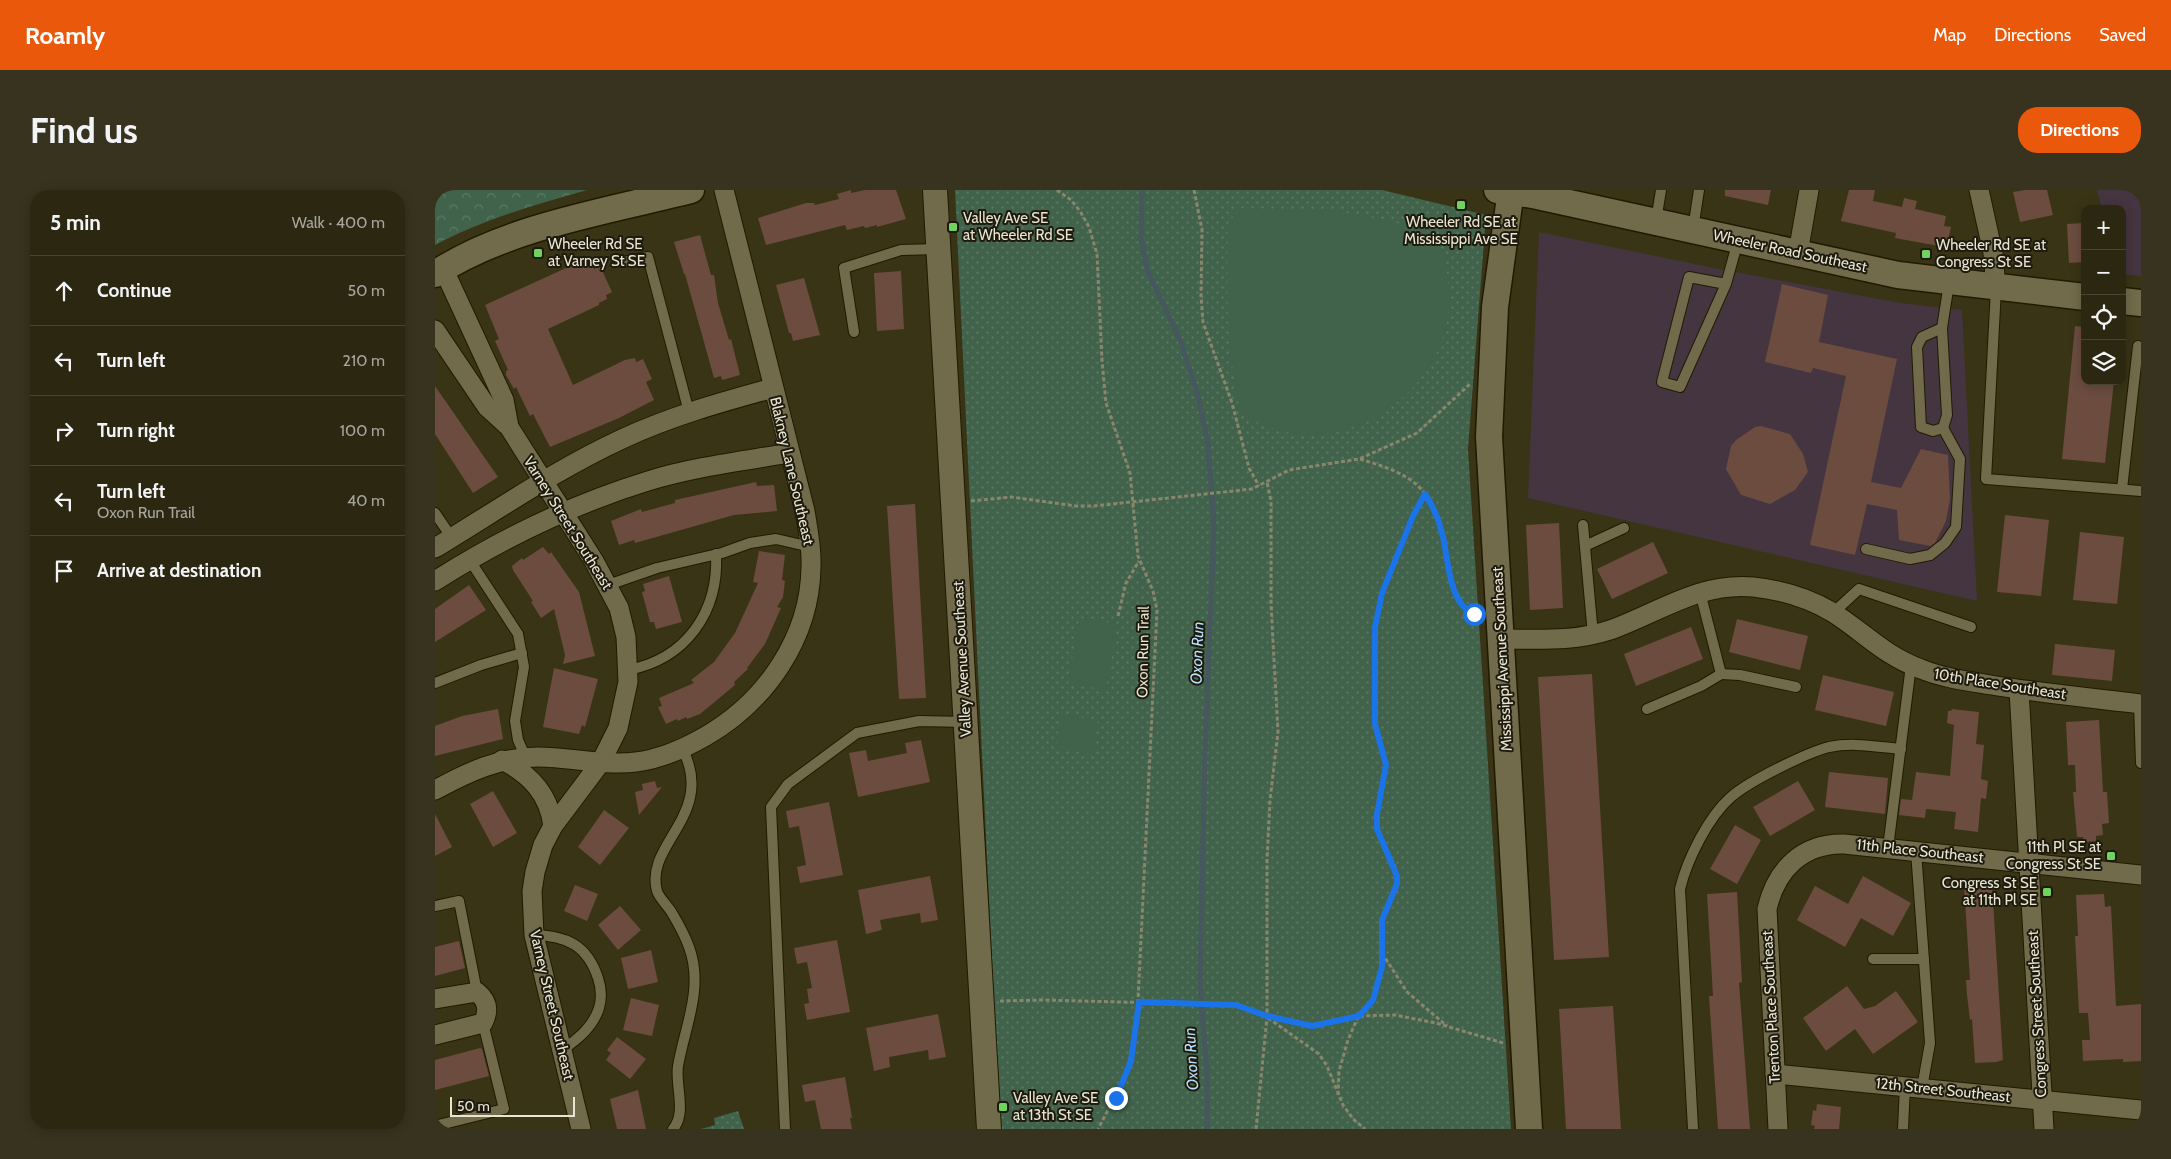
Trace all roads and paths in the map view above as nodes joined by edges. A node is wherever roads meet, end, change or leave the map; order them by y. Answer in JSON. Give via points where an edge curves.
{"nodes":[{"id":1,"x":691,"y":190,"type":"edge"},
{"id":2,"x":724,"y":190,"type":"edge"},
{"id":3,"x":935,"y":190,"type":"edge"},
{"id":4,"x":1057,"y":190,"type":"edge"},
{"id":5,"x":1194,"y":190,"type":"edge"},
{"id":6,"x":1661,"y":190,"type":"edge"},
{"id":7,"x":1699,"y":190,"type":"edge"},
{"id":8,"x":1809,"y":190,"type":"edge"},
{"id":9,"x":1979,"y":190,"type":"edge"},
{"id":10,"x":1506,"y":191,"type":"edge"},
{"id":11,"x":1656,"y":222,"type":"junction"},
{"id":12,"x":1693,"y":230,"type":"junction"},
{"id":13,"x":1738,"y":240,"type":"junction"},
{"id":14,"x":939,"y":249,"type":"junction"},
{"id":15,"x":1798,"y":253,"type":"junction"},
{"id":16,"x":622,"y":262,"type":"dead end"},
{"id":17,"x":439,"y":271,"type":"edge"},
{"id":18,"x":1949,"y":283,"type":"junction"},
{"id":19,"x":1726,"y":284,"type":"junction"},
{"id":20,"x":1996,"y":288,"type":"junction"},
{"id":21,"x":2081,"y":298,"type":"edge"},
{"id":22,"x":2126,"y":301,"type":"edge"},
{"id":23,"x":2141,"y":303,"type":"edge"},
{"id":24,"x":1942,"y":328,"type":"junction"},
{"id":25,"x":435,"y":330,"type":"edge"},
{"id":26,"x":854,"y":332,"type":"dead end"},
{"id":27,"x":2138,"y":346,"type":"dead end"},
{"id":28,"x":1470,"y":384,"type":"dead end"},
{"id":29,"x":773,"y":388,"type":"junction"},
{"id":30,"x":689,"y":412,"type":"junction"},
{"id":31,"x":509,"y":427,"type":"junction"},
{"id":32,"x":1943,"y":428,"type":"junction"},
{"id":33,"x":790,"y":453,"type":"junction"},
{"id":34,"x":1359,"y":459,"type":"junction"},
{"id":35,"x":542,"y":482,"type":"junction"},
{"id":36,"x":1267,"y":482,"type":"junction"},
{"id":37,"x":1259,"y":486,"type":"junction"},
{"id":38,"x":2123,"y":489,"type":"junction"},
{"id":39,"x":2141,"y":490,"type":"edge"},
{"id":40,"x":1425,"y":494,"type":"junction"},
{"id":41,"x":968,"y":501,"type":"dead end"},
{"id":42,"x":1134,"y":502,"type":"junction"},
{"id":43,"x":561,"y":512,"type":"junction"},
{"id":44,"x":435,"y":513,"type":"edge"},
{"id":45,"x":1583,"y":525,"type":"dead end"},
{"id":46,"x":1624,"y":528,"type":"dead end"},
{"id":47,"x":452,"y":538,"type":"junction"},
{"id":48,"x":1585,"y":546,"type":"junction"},
{"id":49,"x":811,"y":547,"type":"junction"},
{"id":50,"x":435,"y":548,"type":"edge"},
{"id":51,"x":1866,"y":549,"type":"dead end"},
{"id":52,"x":716,"y":554,"type":"junction"},
{"id":53,"x":469,"y":559,"type":"junction"},
{"id":54,"x":1139,"y":561,"type":"junction"},
{"id":55,"x":435,"y":581,"type":"edge"},
{"id":56,"x":608,"y":585,"type":"junction"},
{"id":57,"x":1700,"y":592,"type":"junction"},
{"id":58,"x":1833,"y":613,"type":"junction"},
{"id":59,"x":1118,"y":616,"type":"dead end"},
{"id":60,"x":1481,"y":616,"type":"dead end"},
{"id":61,"x":1971,"y":627,"type":"dead end"},
{"id":62,"x":1593,"y":635,"type":"junction"},
{"id":63,"x":1501,"y":639,"type":"junction"},
{"id":64,"x":522,"y":652,"type":"junction"},
{"id":65,"x":1911,"y":665,"type":"junction"},
{"id":66,"x":628,"y":670,"type":"junction"},
{"id":67,"x":1721,"y":674,"type":"junction"},
{"id":68,"x":435,"y":683,"type":"edge"},
{"id":69,"x":1796,"y":687,"type":"dead end"},
{"id":70,"x":2019,"y":690,"type":"junction"},
{"id":71,"x":2140,"y":704,"type":"edge"},
{"id":72,"x":1647,"y":710,"type":"dead end"},
{"id":73,"x":966,"y":722,"type":"junction"},
{"id":74,"x":681,"y":748,"type":"junction"},
{"id":75,"x":1901,"y":749,"type":"junction"},
{"id":76,"x":526,"y":758,"type":"junction"},
{"id":77,"x":502,"y":760,"type":"junction"},
{"id":78,"x":601,"y":762,"type":"junction"},
{"id":79,"x":2141,"y":763,"type":"edge"},
{"id":80,"x":435,"y":790,"type":"edge"},
{"id":81,"x":553,"y":826,"type":"junction"},
{"id":82,"x":1888,"y":848,"type":"junction"},
{"id":83,"x":1916,"y":851,"type":"junction"},
{"id":84,"x":2029,"y":863,"type":"junction"},
{"id":85,"x":2141,"y":875,"type":"edge"},
{"id":86,"x":1774,"y":886,"type":"joint"},
{"id":87,"x":435,"y":906,"type":"edge"},
{"id":88,"x":534,"y":935,"type":"junction"},
{"id":89,"x":1382,"y":953,"type":"junction"},
{"id":90,"x":1873,"y":959,"type":"dead end"},
{"id":91,"x":1924,"y":959,"type":"junction"},
{"id":92,"x":477,"y":992,"type":"junction"},
{"id":93,"x":435,"y":999,"type":"edge"},
{"id":94,"x":997,"y":1002,"type":"dead end"},
{"id":95,"x":1139,"y":1002,"type":"junction"},
{"id":96,"x":1267,"y":1016,"type":"junction"},
{"id":97,"x":1359,"y":1016,"type":"junction"},
{"id":98,"x":483,"y":1024,"type":"junction"},
{"id":99,"x":1447,"y":1026,"type":"junction"},
{"id":100,"x":435,"y":1034,"type":"edge"},
{"id":101,"x":1506,"y":1044,"type":"dead end"},
{"id":102,"x":562,"y":1050,"type":"junction"},
{"id":103,"x":1775,"y":1074,"type":"junction"},
{"id":104,"x":1913,"y":1087,"type":"junction"},
{"id":105,"x":1338,"y":1095,"type":"junction"},
{"id":106,"x":2043,"y":1100,"type":"junction"},
{"id":107,"x":2141,"y":1110,"type":"edge"},
{"id":108,"x":435,"y":1126,"type":"edge"},
{"id":109,"x":581,"y":1129,"type":"edge"},
{"id":110,"x":673,"y":1129,"type":"edge"},
{"id":111,"x":785,"y":1129,"type":"edge"},
{"id":112,"x":989,"y":1129,"type":"edge"},
{"id":113,"x":1098,"y":1129,"type":"edge"},
{"id":114,"x":1256,"y":1129,"type":"edge"},
{"id":115,"x":1365,"y":1129,"type":"edge"},
{"id":116,"x":1529,"y":1129,"type":"edge"},
{"id":117,"x":1693,"y":1129,"type":"edge"},
{"id":118,"x":1778,"y":1129,"type":"edge"},
{"id":119,"x":1903,"y":1129,"type":"edge"},
{"id":120,"x":2044,"y":1129,"type":"edge"}],
"edges":[{"from":1,"to":17,"type":"main road","via":[[526,231],[472,253]]},
{"from":2,"to":29,"type":"street","name":"Blakney Lane Southeast"},
{"from":3,"to":14,"type":"street","name":"Valley Avenue Southeast"},
{"from":4,"to":42,"type":"path","name":"Oxon Run Trail","via":[[1080,211],[1095,245],[1099,265],[1104,391],[1109,414],[1131,472]]},
{"from":5,"to":37,"type":"path","via":[[1202,230],[1203,322],[1232,403],[1249,468]]},
{"from":6,"to":11,"type":"lane"},
{"from":7,"to":12,"type":"lane"},
{"from":8,"to":15,"type":"street"},
{"from":9,"to":20,"type":"street","via":[[1993,253]]},
{"from":10,"to":11,"type":"main road","name":"Wheeler Road Southeast"},
{"from":10,"to":63,"type":"main road","name":"Mississippi Avenue Southeast","via":[[1490,404],[1490,463]]},
{"from":11,"to":12,"type":"main road","name":"Wheeler Road Southeast"},
{"from":12,"to":13,"type":"main road","name":"Wheeler Road Southeast"},
{"from":13,"to":15,"type":"main road","name":"Wheeler Road Southeast"},
{"from":13,"to":19,"type":"lane"},
{"from":14,"to":26,"type":"lane","via":[[901,250],[845,268]]},
{"from":14,"to":73,"type":"street","name":"Valley Avenue Southeast"},
{"from":15,"to":18,"type":"main road","name":"Wheeler Road Southeast"},
{"from":16,"to":30,"type":"lane","via":[[648,256]]},
{"from":17,"to":31,"type":"street","name":"Varney Street Southeast","via":[[504,400]]},
{"from":18,"to":20,"type":"main road","name":"Wheeler Road Southeast"},
{"from":18,"to":24,"type":"lane"},
{"from":19,"to":19,"type":"lane","via":[[1680,387],[1662,382],[1689,277]]},
{"from":20,"to":21,"type":"main road","name":"Wheeler Road Southeast"},
{"from":20,"to":38,"type":"lane","via":[[1986,479]]},
{"from":22,"to":23,"type":"main road"},
{"from":24,"to":32,"type":"lane","via":[[1947,414]]},
{"from":24,"to":32,"type":"lane","via":[[1922,337],[1917,347],[1921,427],[1933,432]]},
{"from":25,"to":31,"type":"street","name":"Varney Street Southeast","via":[[487,407]]},
{"from":27,"to":38,"type":"lane"},
{"from":28,"to":34,"type":"path","via":[[1417,433]]},
{"from":29,"to":30,"type":"street"},
{"from":29,"to":33,"type":"street","name":"Blakney Lane Southeast"},
{"from":30,"to":35,"type":"street","via":[[622,439]]},
{"from":31,"to":35,"type":"street","name":"Varney Street Southeast"},
{"from":32,"to":51,"type":"lane","via":[[1960,459],[1956,527],[1945,543],[1930,555],[1910,559]]},
{"from":33,"to":43,"type":"street","via":[[649,480]]},
{"from":33,"to":49,"type":"street","name":"Blakney Lane Southeast"},
{"from":34,"to":36,"type":"path","via":[[1297,468]]},
{"from":34,"to":40,"type":"path","via":[[1397,472]]},
{"from":35,"to":43,"type":"street","name":"Varney Street Southeast"},
{"from":35,"to":47,"type":"street"},
{"from":36,"to":37,"type":"path"},
{"from":36,"to":96,"type":"path","via":[[1271,502],[1271,604],[1278,732],[1267,860]]},
{"from":37,"to":42,"type":"path"},
{"from":38,"to":39,"type":"lane"},
{"from":40,"to":60,"type":"path","via":[[1442,531],[1457,597],[1470,612]]},
{"from":40,"to":89,"type":"path","via":[[1382,593],[1375,627],[1375,724],[1386,765],[1377,829],[1397,876],[1397,884],[1382,920]]},
{"from":41,"to":42,"type":"path","via":[[1011,498],[1086,506]]},
{"from":42,"to":54,"type":"path","name":"Oxon Run Trail"},
{"from":43,"to":53,"type":"street"},
{"from":43,"to":56,"type":"street","name":"Varney Street Southeast"},
{"from":44,"to":47,"type":"lane"},
{"from":45,"to":48,"type":"lane"},
{"from":46,"to":48,"type":"lane"},
{"from":47,"to":50,"type":"street"},
{"from":47,"to":53,"type":"street"},
{"from":48,"to":62,"type":"lane"},
{"from":49,"to":52,"type":"lane","via":[[776,539]]},
{"from":49,"to":74,"type":"street","name":"Blakney Lane Southeast","via":[[805,613],[785,660],[759,696],[746,708],[726,724]]},
{"from":52,"to":56,"type":"lane","via":[[657,568]]},
{"from":52,"to":66,"type":"lane","via":[[717,574],[709,610],[688,639],[663,660]]},
{"from":53,"to":55,"type":"street"},
{"from":53,"to":64,"type":"lane","via":[[517,634]]},
{"from":54,"to":59,"type":"path","via":[[1126,583]]},
{"from":54,"to":95,"type":"path","name":"Oxon Run Trail","via":[[1153,591],[1157,622]]},
{"from":56,"to":66,"type":"street","name":"Varney Street Southeast","via":[[623,623]]},
{"from":57,"to":58,"type":"street","name":"10th Place Southeast","via":[[1738,586],[1765,589],[1798,597]]},
{"from":57,"to":62,"type":"street","name":"10th Place Southeast"},
{"from":57,"to":67,"type":"lane"},
{"from":58,"to":61,"type":"lane","via":[[1859,589]]},
{"from":58,"to":65,"type":"street","name":"10th Place Southeast","via":[[1879,648]]},
{"from":62,"to":63,"type":"street","name":"10th Place Southeast","via":[[1569,639]]},
{"from":63,"to":116,"type":"main road","name":"Mississippi Avenue Southeast"},
{"from":64,"to":68,"type":"lane"},
{"from":64,"to":76,"type":"lane","via":[[523,667],[515,721],[518,740]]},
{"from":65,"to":70,"type":"street","name":"10th Place Southeast","via":[[1943,676]]},
{"from":65,"to":75,"type":"lane"},
{"from":66,"to":78,"type":"street","name":"Varney Street Southeast","via":[[622,715]]},
{"from":67,"to":69,"type":"lane","via":[[1741,674]]},
{"from":67,"to":72,"type":"lane"},
{"from":70,"to":71,"type":"street","name":"10th Place Southeast"},
{"from":70,"to":84,"type":"street","name":"Congress Street Southeast"},
{"from":71,"to":79,"type":"lane"},
{"from":73,"to":111,"type":"lane","via":[[919,721],[857,733],[788,784],[771,806]]},
{"from":73,"to":112,"type":"street","name":"Valley Avenue Southeast"},
{"from":74,"to":78,"type":"street","name":"Blakney Lane Southeast","via":[[659,758]]},
{"from":74,"to":110,"type":"lane","via":[[690,764],[689,805],[656,869],[657,892],[689,947],[695,976],[693,1007],[678,1067],[680,1114]]},
{"from":75,"to":82,"type":"lane"},
{"from":75,"to":117,"type":"lane","via":[[1856,744],[1830,747],[1802,756],[1732,796],[1715,816],[1685,869],[1680,889]]},
{"from":76,"to":77,"type":"street","name":"Blakney Lane Southeast"},
{"from":76,"to":78,"type":"street","name":"Blakney Lane Southeast"},
{"from":77,"to":80,"type":"street","name":"Blakney Lane Southeast"},
{"from":77,"to":81,"type":"street","via":[[529,776],[546,798]]},
{"from":78,"to":81,"type":"street","name":"Varney Street Southeast"},
{"from":81,"to":88,"type":"street","name":"Varney Street Southeast","via":[[535,872],[531,916]]},
{"from":82,"to":83,"type":"street","name":"11th Place Southeast"},
{"from":82,"to":86,"type":"street","name":"11th Place Southeast","via":[[1836,844],[1814,848],[1789,864]]},
{"from":83,"to":84,"type":"street","name":"11th Place Southeast"},
{"from":83,"to":91,"type":"lane"},
{"from":84,"to":85,"type":"street","name":"11th Place Southeast"},
{"from":84,"to":106,"type":"street","name":"Congress Street Southeast"},
{"from":86,"to":103,"type":"street","name":"Trenton Place Southeast","via":[[1766,925]]},
{"from":87,"to":92,"type":"lane","via":[[459,901]]},
{"from":88,"to":102,"type":"street","name":"Varney Street Southeast"},
{"from":88,"to":102,"type":"lane","via":[[558,937],[579,947],[593,962],[601,988],[599,1007],[592,1023],[581,1038]]},
{"from":89,"to":97,"type":"path","via":[[1376,992]]},
{"from":89,"to":99,"type":"path","via":[[1407,992]]},
{"from":90,"to":91,"type":"lane"},
{"from":91,"to":104,"type":"lane","via":[[1930,1043]]},
{"from":92,"to":93,"type":"street"},
{"from":92,"to":98,"type":"street","via":[[483,996],[487,1006]]},
{"from":94,"to":95,"type":"path"},
{"from":95,"to":96,"type":"path","via":[[1236,1005]]},
{"from":95,"to":113,"type":"path","name":"Oxon Run Trail","via":[[1127,1074]]},
{"from":96,"to":97,"type":"path","via":[[1312,1026]]},
{"from":96,"to":105,"type":"path","via":[[1319,1054]]},
{"from":96,"to":114,"type":"path"},
{"from":97,"to":99,"type":"path","via":[[1395,1015]]},
{"from":97,"to":105,"type":"path","via":[[1342,1061]]},
{"from":98,"to":100,"type":"street"},
{"from":98,"to":108,"type":"lane","via":[[504,1109]]},
{"from":99,"to":101,"type":"path"},
{"from":102,"to":109,"type":"street","name":"Varney Street Southeast"},
{"from":103,"to":104,"type":"street","name":"12th Street Southeast"},
{"from":103,"to":118,"type":"street","name":"Trenton Place Southeast"},
{"from":104,"to":106,"type":"street","name":"12th Street Southeast"},
{"from":104,"to":119,"type":"lane"},
{"from":105,"to":115,"type":"path","via":[[1353,1119]]},
{"from":106,"to":107,"type":"street","name":"12th Street Southeast"},
{"from":106,"to":120,"type":"street","name":"Congress Street Southeast"}]}
